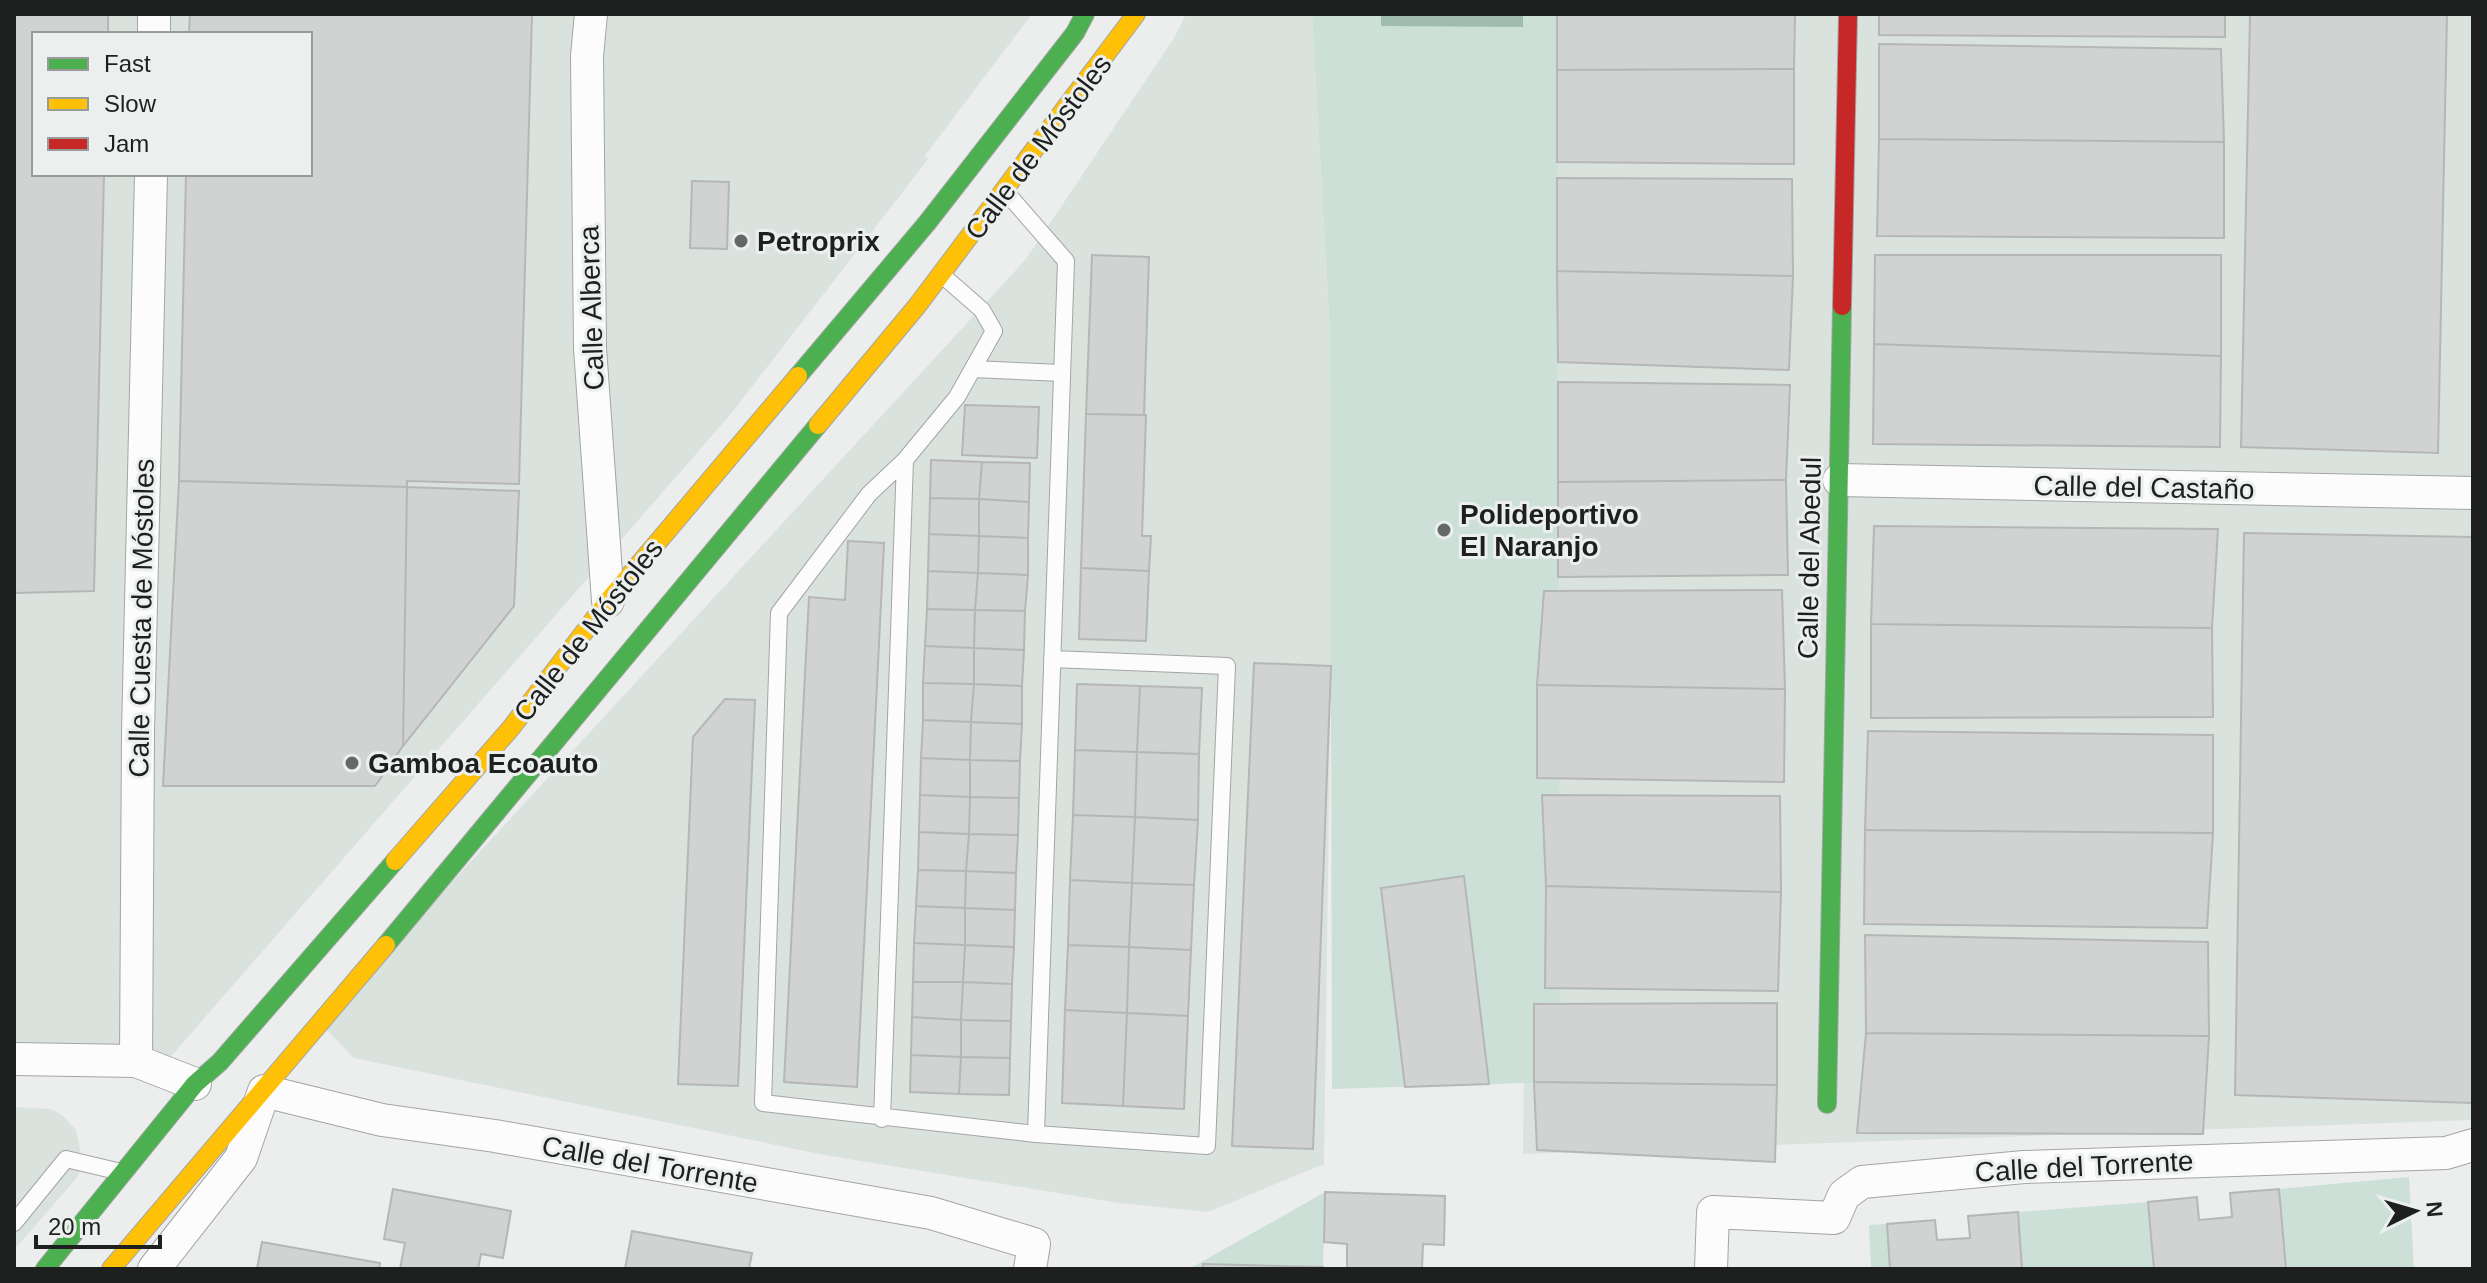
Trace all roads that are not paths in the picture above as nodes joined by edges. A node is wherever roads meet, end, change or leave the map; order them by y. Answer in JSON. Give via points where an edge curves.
{"nodes":[{"id":1,"x":591,"y":14,"type":"edge"},
{"id":2,"x":1085,"y":14,"type":"edge"},
{"id":3,"x":1136,"y":14,"type":"edge"},
{"id":4,"x":1848,"y":14,"type":"edge"},
{"id":5,"x":151,"y":176,"type":"edge"},
{"id":6,"x":1004,"y":191,"type":"junction"},
{"id":7,"x":941,"y":274,"type":"junction"},
{"id":8,"x":973,"y":369,"type":"junction"},
{"id":9,"x":1062,"y":373,"type":"junction"},
{"id":10,"x":905,"y":460,"type":"junction"},
{"id":11,"x":1839,"y":480,"type":"junction"},
{"id":12,"x":2465,"y":491,"type":"edge"},
{"id":13,"x":608,"y":601,"type":"junction"},
{"id":14,"x":1052,"y":659,"type":"junction"},
{"id":15,"x":14,"y":1059,"type":"edge"},
{"id":16,"x":136,"y":1061,"type":"junction"},
{"id":17,"x":195,"y":1084,"type":"junction"},
{"id":18,"x":264,"y":1091,"type":"junction"},
{"id":19,"x":1827,"y":1104,"type":"dead end"},
{"id":20,"x":882,"y":1119,"type":"junction"},
{"id":21,"x":1036,"y":1134,"type":"junction"},
{"id":22,"x":2473,"y":1145,"type":"edge"},
{"id":23,"x":122,"y":1172,"type":"junction"},
{"id":24,"x":14,"y":1223,"type":"edge"},
{"id":25,"x":1032,"y":1256,"type":"edge"},
{"id":26,"x":45,"y":1269,"type":"edge"},
{"id":27,"x":111,"y":1269,"type":"edge"},
{"id":28,"x":154,"y":1269,"type":"edge"},
{"id":29,"x":1711,"y":1269,"type":"edge"}],
"edges":[{"from":1,"to":13,"type":"street","name":"Calle Alberca","via":[[590,348]]},
{"from":2,"to":13,"type":"main road","name":"Calle de Móstoles","via":[[927,223]]},
{"from":3,"to":6,"type":"main road","name":"Calle de Móstoles"},
{"from":4,"to":11,"type":"main road","name":"Calle del Abedul"},
{"from":5,"to":16,"type":"street","name":"Calle Cuesta de Móstoles"},
{"from":6,"to":7,"type":"main road","name":"Calle de Móstoles"},
{"from":6,"to":9,"type":"lane","via":[[1066,261]]},
{"from":7,"to":8,"type":"lane","via":[[982,310],[994,331]]},
{"from":7,"to":18,"type":"main road","name":"Calle de Móstoles"},
{"from":8,"to":9,"type":"lane"},
{"from":8,"to":10,"type":"lane"},
{"from":9,"to":14,"type":"lane"},
{"from":10,"to":20,"type":"lane"},
{"from":10,"to":20,"type":"lane","via":[[869,494],[779,613],[763,1103]]},
{"from":11,"to":12,"type":"street","name":"Calle del Castaño"},
{"from":11,"to":19,"type":"main road","name":"Calle del Abedul"},
{"from":13,"to":17,"type":"main road","name":"Calle de Móstoles","via":[[511,728],[220,1062]]},
{"from":14,"to":21,"type":"lane"},
{"from":14,"to":21,"type":"lane","via":[[1227,666],[1207,1146]]},
{"from":15,"to":16,"type":"street"},
{"from":16,"to":17,"type":"street"},
{"from":17,"to":23,"type":"main road","name":"Calle de Móstoles"},
{"from":18,"to":25,"type":"street","name":"Calle del Torrente","via":[[382,1120],[931,1213]]},
{"from":18,"to":27,"type":"main road","name":"Calle de Móstoles"},
{"from":18,"to":28,"type":"street","name":"Calle de Móstoles","via":[[241,1158]]},
{"from":20,"to":21,"type":"lane"},
{"from":22,"to":29,"type":"street","name":"Calle del Torrente","via":[[2446,1153],[2009,1168],[1862,1182],[1844,1195],[1834,1218],[1713,1212]]},
{"from":23,"to":24,"type":"lane","via":[[66,1159]]},
{"from":23,"to":26,"type":"main road","name":"Calle de Móstoles"}]}
